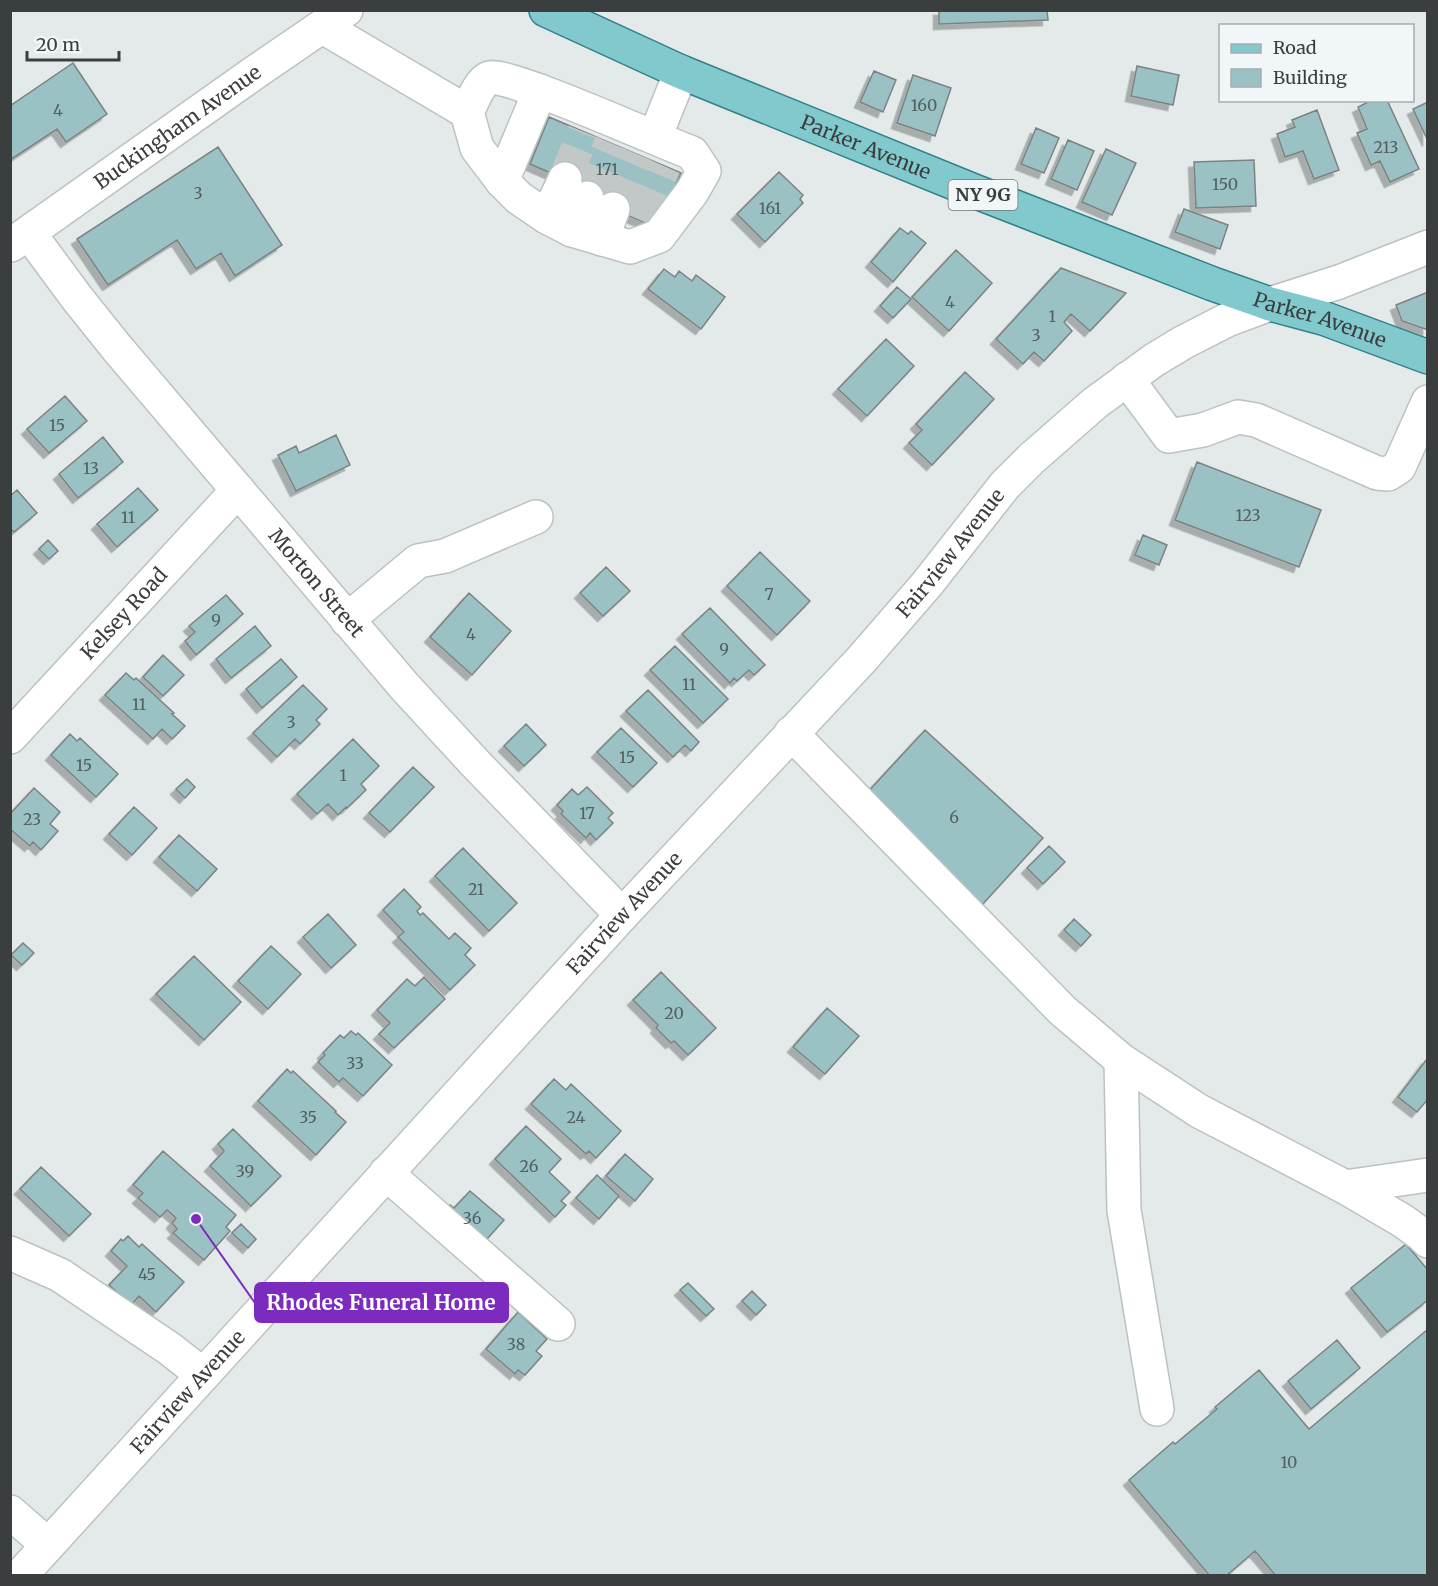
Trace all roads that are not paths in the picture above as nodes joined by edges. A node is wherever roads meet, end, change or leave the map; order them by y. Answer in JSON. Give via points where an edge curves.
{"nodes":[{"id":1,"x":546,"y":10,"type":"edge"},
{"id":2,"x":334,"y":19,"type":"edge"},
{"id":3,"x":681,"y":72,"type":"junction"},
{"id":4,"x":540,"y":91,"type":"junction"},
{"id":5,"x":467,"y":112,"type":"junction"},
{"id":6,"x":631,"y":138,"type":"junction"},
{"id":7,"x":501,"y":181,"type":"junction"},
{"id":8,"x":20,"y":240,"type":"edge"},
{"id":9,"x":1428,"y":247,"type":"edge"},
{"id":10,"x":1270,"y":304,"type":"junction"},
{"id":11,"x":1428,"y":357,"type":"edge"},
{"id":12,"x":1127,"y":379,"type":"junction"},
{"id":13,"x":1428,"y":402,"type":"edge"},
{"id":14,"x":237,"y":490,"type":"junction"},
{"id":15,"x":536,"y":517,"type":"dead end"},
{"id":16,"x":347,"y":620,"type":"junction"},
{"id":17,"x":791,"y":733,"type":"junction"},
{"id":18,"x":10,"y":737,"type":"edge"},
{"id":19,"x":621,"y":915,"type":"junction"},
{"id":20,"x":1121,"y":1060,"type":"junction"},
{"id":21,"x":386,"y":1173,"type":"junction"},
{"id":22,"x":1428,"y":1175,"type":"edge"},
{"id":23,"x":1345,"y":1187,"type":"junction"},
{"id":24,"x":1428,"y":1241,"type":"edge"},
{"id":25,"x":10,"y":1253,"type":"edge"},
{"id":26,"x":558,"y":1324,"type":"dead end"},
{"id":27,"x":202,"y":1374,"type":"junction"},
{"id":28,"x":1157,"y":1409,"type":"dead end"},
{"id":29,"x":10,"y":1512,"type":"edge"},
{"id":30,"x":48,"y":1545,"type":"junction"},
{"id":31,"x":20,"y":1575,"type":"edge"}],
"edges":[{"from":1,"to":3,"type":"main road","name":"Parker Avenue","number":"NY 9G"},
{"from":2,"to":5,"type":"street"},
{"from":2,"to":8,"type":"street","name":"Buckingham Avenue"},
{"from":3,"to":6,"type":"street"},
{"from":3,"to":10,"type":"main road","name":"Parker Avenue","number":"NY 9G","via":[[974,191]]},
{"from":4,"to":5,"type":"street","via":[[497,76],[489,77]]},
{"from":4,"to":6,"type":"street"},
{"from":4,"to":7,"type":"street"},
{"from":5,"to":7,"type":"street","via":[[477,148]]},
{"from":6,"to":7,"type":"street","via":[[692,153],[704,171],[659,236],[519,198]]},
{"from":8,"to":14,"type":"street","name":"Morton Street","via":[[84,306]]},
{"from":9,"to":10,"type":"street","name":"Fairview Avenue"},
{"from":10,"to":11,"type":"main road","name":"Parker Avenue","number":"NY 9G","via":[[1323,318]]},
{"from":10,"to":12,"type":"street","name":"Fairview Avenue","via":[[1184,342]]},
{"from":12,"to":13,"type":"street","via":[[1169,436],[1203,430],[1238,417],[1256,420],[1377,473],[1388,474],[1399,467]]},
{"from":12,"to":17,"type":"street","name":"Fairview Avenue","via":[[1060,432],[1005,485],[898,618]]},
{"from":14,"to":16,"type":"street","name":"Morton Street"},
{"from":14,"to":18,"type":"street","name":"Kelsey Road"},
{"from":15,"to":16,"type":"street","via":[[446,556],[418,561]]},
{"from":16,"to":19,"type":"street","name":"Morton Street","via":[[474,762]]},
{"from":17,"to":19,"type":"street","name":"Fairview Avenue"},
{"from":17,"to":20,"type":"street","via":[[1063,1011]]},
{"from":19,"to":21,"type":"street","name":"Fairview Avenue"},
{"from":20,"to":23,"type":"street","via":[[1199,1111]]},
{"from":20,"to":28,"type":"street","via":[[1124,1210]]},
{"from":21,"to":26,"type":"street"},
{"from":21,"to":27,"type":"street","name":"Fairview Avenue"},
{"from":22,"to":23,"type":"street"},
{"from":23,"to":24,"type":"street","via":[[1403,1221]]},
{"from":25,"to":27,"type":"street","via":[[60,1275]]},
{"from":27,"to":30,"type":"street","name":"Fairview Avenue"},
{"from":29,"to":30,"type":"street"},
{"from":30,"to":31,"type":"street","name":"Fairview Avenue"}]}
